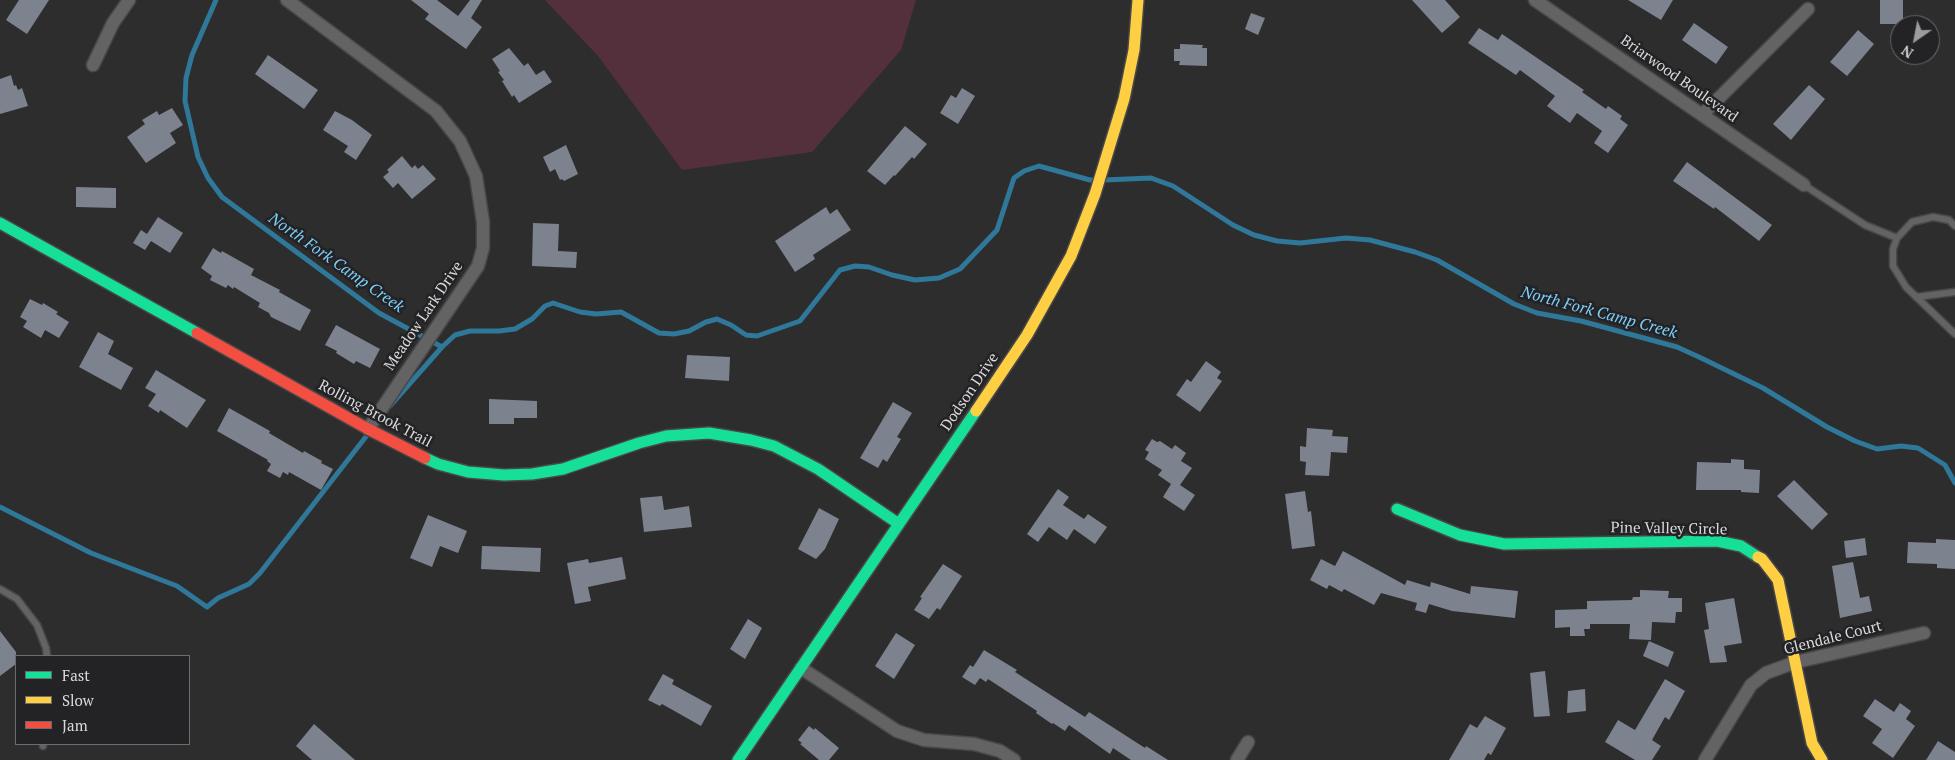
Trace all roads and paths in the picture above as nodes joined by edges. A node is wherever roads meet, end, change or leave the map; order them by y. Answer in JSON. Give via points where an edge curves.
{"nodes":[{"id":1,"x":129,"y":0,"type":"edge"},
{"id":2,"x":287,"y":0,"type":"edge"},
{"id":3,"x":1535,"y":0,"type":"edge"},
{"id":4,"x":1137,"y":1,"type":"edge"},
{"id":5,"x":1808,"y":9,"type":"dead end"},
{"id":6,"x":94,"y":65,"type":"dead end"},
{"id":7,"x":1702,"y":115,"type":"junction"},
{"id":8,"x":1804,"y":185,"type":"joint"},
{"id":9,"x":0,"y":223,"type":"edge"},
{"id":10,"x":1955,"y":226,"type":"edge"},
{"id":11,"x":1898,"y":238,"type":"junction"},
{"id":12,"x":1955,"y":292,"type":"edge"},
{"id":13,"x":1916,"y":297,"type":"junction"},
{"id":14,"x":1955,"y":334,"type":"edge"},
{"id":15,"x":368,"y":429,"type":"junction"},
{"id":16,"x":1397,"y":508,"type":"dead end"},
{"id":17,"x":899,"y":524,"type":"junction"},
{"id":18,"x":0,"y":589,"type":"edge"},
{"id":19,"x":1924,"y":633,"type":"dead end"},
{"id":20,"x":47,"y":655,"type":"edge"},
{"id":21,"x":1796,"y":662,"type":"junction"},
{"id":22,"x":801,"y":668,"type":"junction"},
{"id":23,"x":1248,"y":742,"type":"dead end"},
{"id":24,"x":738,"y":760,"type":"edge"},
{"id":25,"x":1014,"y":760,"type":"edge"},
{"id":26,"x":1237,"y":760,"type":"edge"},
{"id":27,"x":1705,"y":760,"type":"edge"},
{"id":28,"x":1822,"y":760,"type":"edge"}],
"edges":[{"from":1,"to":6,"type":"street","via":[[113,23]]},
{"from":2,"to":15,"type":"street","name":"Meadow Lark Drive","via":[[436,111],[460,141],[476,176],[483,222],[483,248],[478,266]]},
{"from":3,"to":7,"type":"street","name":"Briarwood Boulevard"},
{"from":4,"to":17,"type":"street","name":"Dodson Drive","via":[[1134,50],[1124,99],[1095,194],[1071,256],[1027,336]]},
{"from":5,"to":7,"type":"street"},
{"from":7,"to":8,"type":"street","name":"Briarwood Boulevard"},
{"from":8,"to":11,"type":"lane","via":[[1865,225]]},
{"from":9,"to":15,"type":"street","name":"Rolling Brook Trail"},
{"from":10,"to":11,"type":"lane","via":[[1949,220],[1933,217],[1912,222]]},
{"from":11,"to":13,"type":"lane","via":[[1893,249],[1893,266]]},
{"from":12,"to":13,"type":"lane"},
{"from":13,"to":14,"type":"lane"},
{"from":15,"to":17,"type":"street","name":"Rolling Brook Trail","via":[[408,452],[438,464],[468,472],[504,475],[563,469],[666,436],[709,434],[751,440],[774,446],[818,469]]},
{"from":16,"to":21,"type":"street","name":"Pine Valley Circle","via":[[1460,535],[1504,544],[1717,541],[1741,546],[1762,559],[1778,580]]},
{"from":17,"to":22,"type":"street","name":"Dodson Drive"},
{"from":18,"to":20,"type":"lane","via":[[17,600],[37,625]]},
{"from":19,"to":21,"type":"street","name":"Glendale Court"},
{"from":21,"to":27,"type":"street","name":"Glendale Court","via":[[1766,673],[1751,685]]},
{"from":21,"to":28,"type":"street","name":"Pine Valley Circle","via":[[1812,743]]},
{"from":22,"to":24,"type":"street","name":"Dodson Drive"},
{"from":22,"to":25,"type":"street","via":[[897,731],[924,740],[974,744],[1000,751]]},
{"from":23,"to":26,"type":"street"}]}
